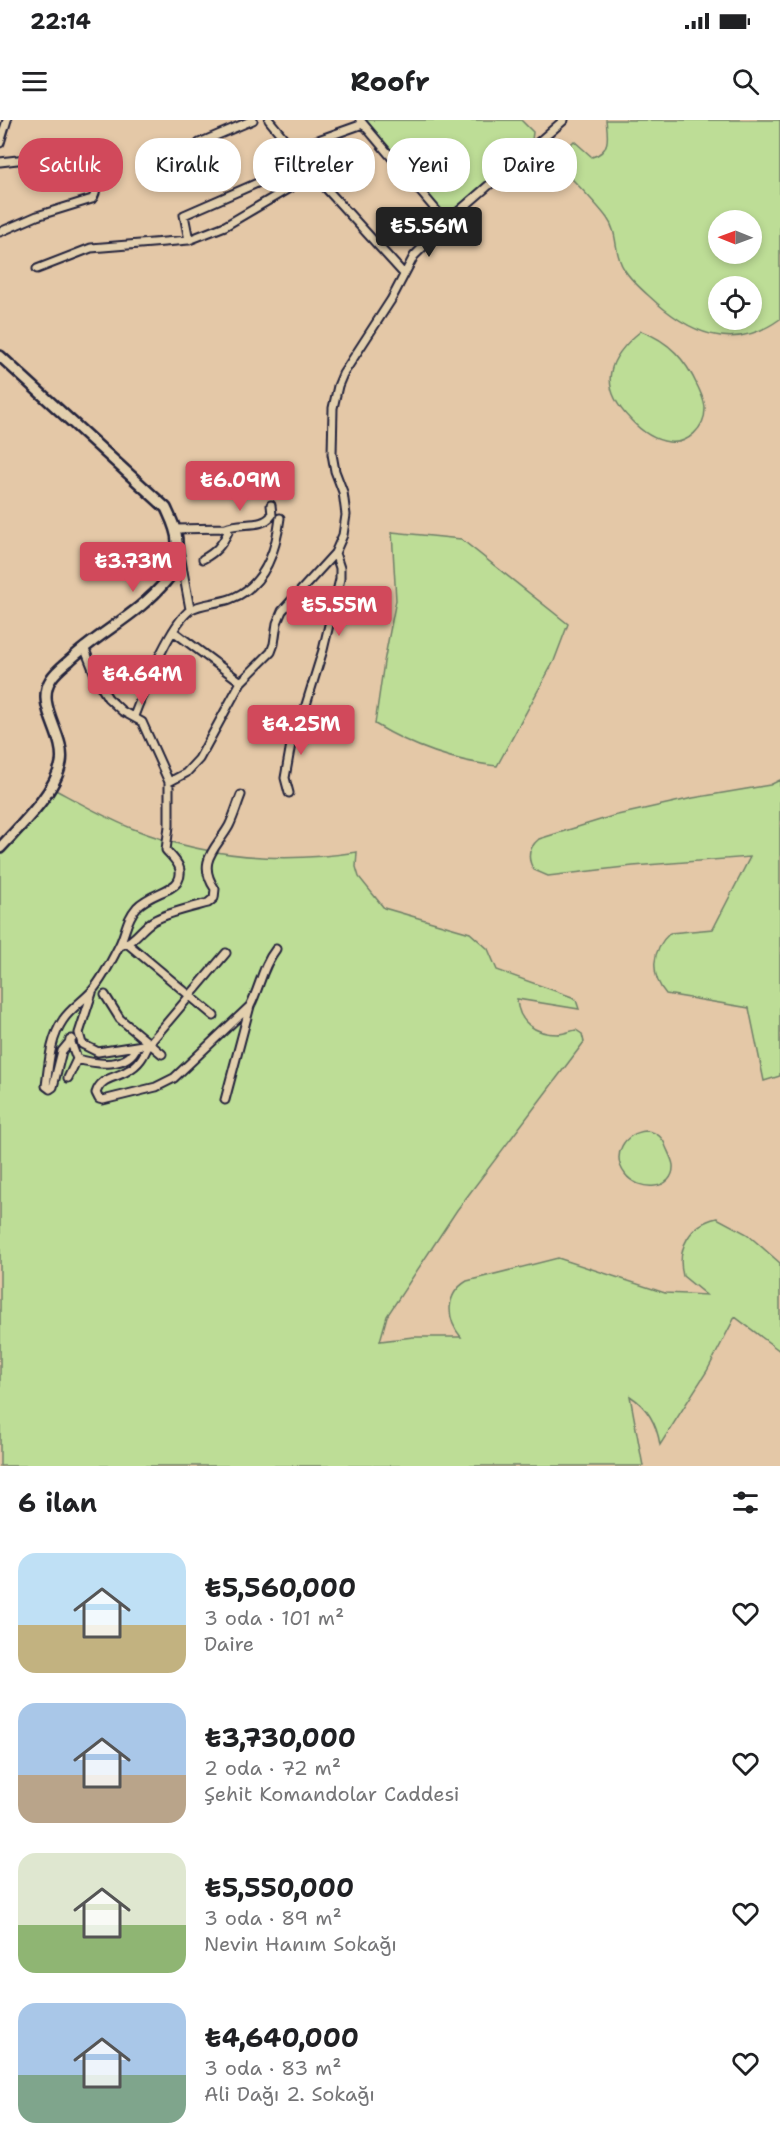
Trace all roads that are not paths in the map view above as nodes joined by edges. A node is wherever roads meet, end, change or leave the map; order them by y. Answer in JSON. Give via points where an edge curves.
{"nodes":[{"id":1,"x":7,"y":120,"type":"edge"},
{"id":2,"x":253,"y":120,"type":"edge"},
{"id":3,"x":269,"y":120,"type":"edge"},
{"id":4,"x":564,"y":120,"type":"edge"},
{"id":5,"x":361,"y":122,"type":"edge"},
{"id":6,"x":211,"y":138,"type":"edge"},
{"id":7,"x":284,"y":138,"type":"edge"},
{"id":8,"x":321,"y":138,"type":"edge"},
{"id":9,"x":0,"y":143,"type":"edge"},
{"id":10,"x":0,"y":162,"type":"edge"},
{"id":11,"x":253,"y":185,"type":"edge"},
{"id":12,"x":283,"y":192,"type":"edge"},
{"id":13,"x":329,"y":192,"type":"edge"},
{"id":14,"x":447,"y":223,"type":"junction"},
{"id":15,"x":0,"y":232,"type":"edge"},
{"id":16,"x":189,"y":240,"type":"junction"},
{"id":17,"x":37,"y":269,"type":"dead end"},
{"id":18,"x":404,"y":274,"type":"junction"},
{"id":19,"x":0,"y":356,"type":"edge"},
{"id":20,"x":271,"y":505,"type":"dead end"},
{"id":21,"x":280,"y":518,"type":"dead end"},
{"id":22,"x":226,"y":528,"type":"junction"},
{"id":23,"x":175,"y":529,"type":"junction"},
{"id":24,"x":177,"y":542,"type":"junction"},
{"id":25,"x":335,"y":553,"type":"junction"},
{"id":26,"x":203,"y":559,"type":"dead end"},
{"id":27,"x":190,"y":609,"type":"junction"},
{"id":28,"x":173,"y":631,"type":"junction"},
{"id":29,"x":84,"y":647,"type":"junction"},
{"id":30,"x":241,"y":682,"type":"junction"},
{"id":31,"x":134,"y":716,"type":"junction"},
{"id":32,"x":169,"y":782,"type":"junction"},
{"id":33,"x":289,"y":793,"type":"dead end"},
{"id":34,"x":241,"y":795,"type":"dead end"},
{"id":35,"x":0,"y":848,"type":"edge"},
{"id":36,"x":128,"y":944,"type":"junction"},
{"id":37,"x":119,"y":946,"type":"junction"},
{"id":38,"x":276,"y":949,"type":"dead end"},
{"id":39,"x":226,"y":952,"type":"dead end"},
{"id":40,"x":93,"y":990,"type":"junction"},
{"id":41,"x":105,"y":995,"type":"dead end"},
{"id":42,"x":190,"y":996,"type":"junction"},
{"id":43,"x":249,"y":1006,"type":"junction"},
{"id":44,"x":214,"y":1016,"type":"dead end"},
{"id":45,"x":79,"y":1037,"type":"junction"},
{"id":46,"x":70,"y":1040,"type":"junction"},
{"id":47,"x":149,"y":1044,"type":"junction"},
{"id":48,"x":137,"y":1046,"type":"junction"},
{"id":49,"x":162,"y":1054,"type":"dead end"},
{"id":50,"x":78,"y":1059,"type":"junction"},
{"id":51,"x":68,"y":1078,"type":"dead end"},
{"id":52,"x":225,"y":1100,"type":"dead end"}],
"edges":[{"from":1,"to":9,"type":"street"},
{"from":2,"to":6,"type":"street"},
{"from":3,"to":7,"type":"street"},
{"from":4,"to":14,"type":"street"},
{"from":5,"to":8,"type":"street"},
{"from":5,"to":14,"type":"street"},
{"from":10,"to":15,"type":"street","via":[[87,147],[93,152],[98,191],[93,200],[37,216]]},
{"from":11,"to":16,"type":"street","via":[[184,215]]},
{"from":12,"to":16,"type":"street","via":[[225,226]]},
{"from":13,"to":18,"type":"street"},
{"from":14,"to":18,"type":"street","via":[[414,256]]},
{"from":16,"to":17,"type":"street","via":[[92,248]]},
{"from":18,"to":25,"type":"street","via":[[343,374],[335,398],[333,463],[346,515]]},
{"from":19,"to":23,"type":"main road","via":[[166,508]]},
{"from":20,"to":22,"type":"street","via":[[272,515],[267,520]]},
{"from":21,"to":27,"type":"street","via":[[277,542],[258,579],[231,599]]},
{"from":22,"to":23,"type":"street"},
{"from":22,"to":26,"type":"street","via":[[222,545]]},
{"from":23,"to":24,"type":"main road"},
{"from":24,"to":27,"type":"street"},
{"from":24,"to":29,"type":"main road","via":[[176,559],[167,581]]},
{"from":25,"to":30,"type":"street","via":[[282,611],[271,652]]},
{"from":25,"to":33,"type":"street","via":[[340,579],[323,650],[291,744],[285,778]]},
{"from":27,"to":28,"type":"street"},
{"from":28,"to":30,"type":"street"},
{"from":28,"to":31,"type":"street"},
{"from":29,"to":31,"type":"street","via":[[108,698]]},
{"from":29,"to":35,"type":"main road","via":[[51,678],[46,690],[61,763],[38,806]]},
{"from":30,"to":32,"type":"street","via":[[199,759],[186,773]]},
{"from":31,"to":32,"type":"street","via":[[142,722]]},
{"from":32,"to":37,"type":"street","via":[[166,850],[179,865],[180,876],[174,886],[153,895],[135,910],[125,925]]},
{"from":34,"to":36,"type":"street","via":[[229,826],[207,863],[214,898],[154,920]]},
{"from":36,"to":37,"type":"street"},
{"from":36,"to":42,"type":"street"},
{"from":37,"to":40,"type":"street"},
{"from":38,"to":43,"type":"street"},
{"from":39,"to":42,"type":"street"},
{"from":40,"to":45,"type":"street"},
{"from":40,"to":46,"type":"street","via":[[63,1019],[54,1038],[46,1085],[50,1089],[62,1051]]},
{"from":41,"to":47,"type":"street","via":[[120,1019]]},
{"from":42,"to":44,"type":"street"},
{"from":42,"to":47,"type":"street"},
{"from":43,"to":47,"type":"street","via":[[174,1078],[156,1087],[99,1099],[96,1093],[100,1084],[135,1065]]},
{"from":43,"to":52,"type":"street"},
{"from":45,"to":46,"type":"street"},
{"from":45,"to":48,"type":"street","via":[[85,1047],[98,1052]]},
{"from":46,"to":50,"type":"street"},
{"from":47,"to":48,"type":"street"},
{"from":47,"to":49,"type":"street"},
{"from":48,"to":50,"type":"street","via":[[127,1058],[112,1063]]},
{"from":50,"to":51,"type":"street"}]}
